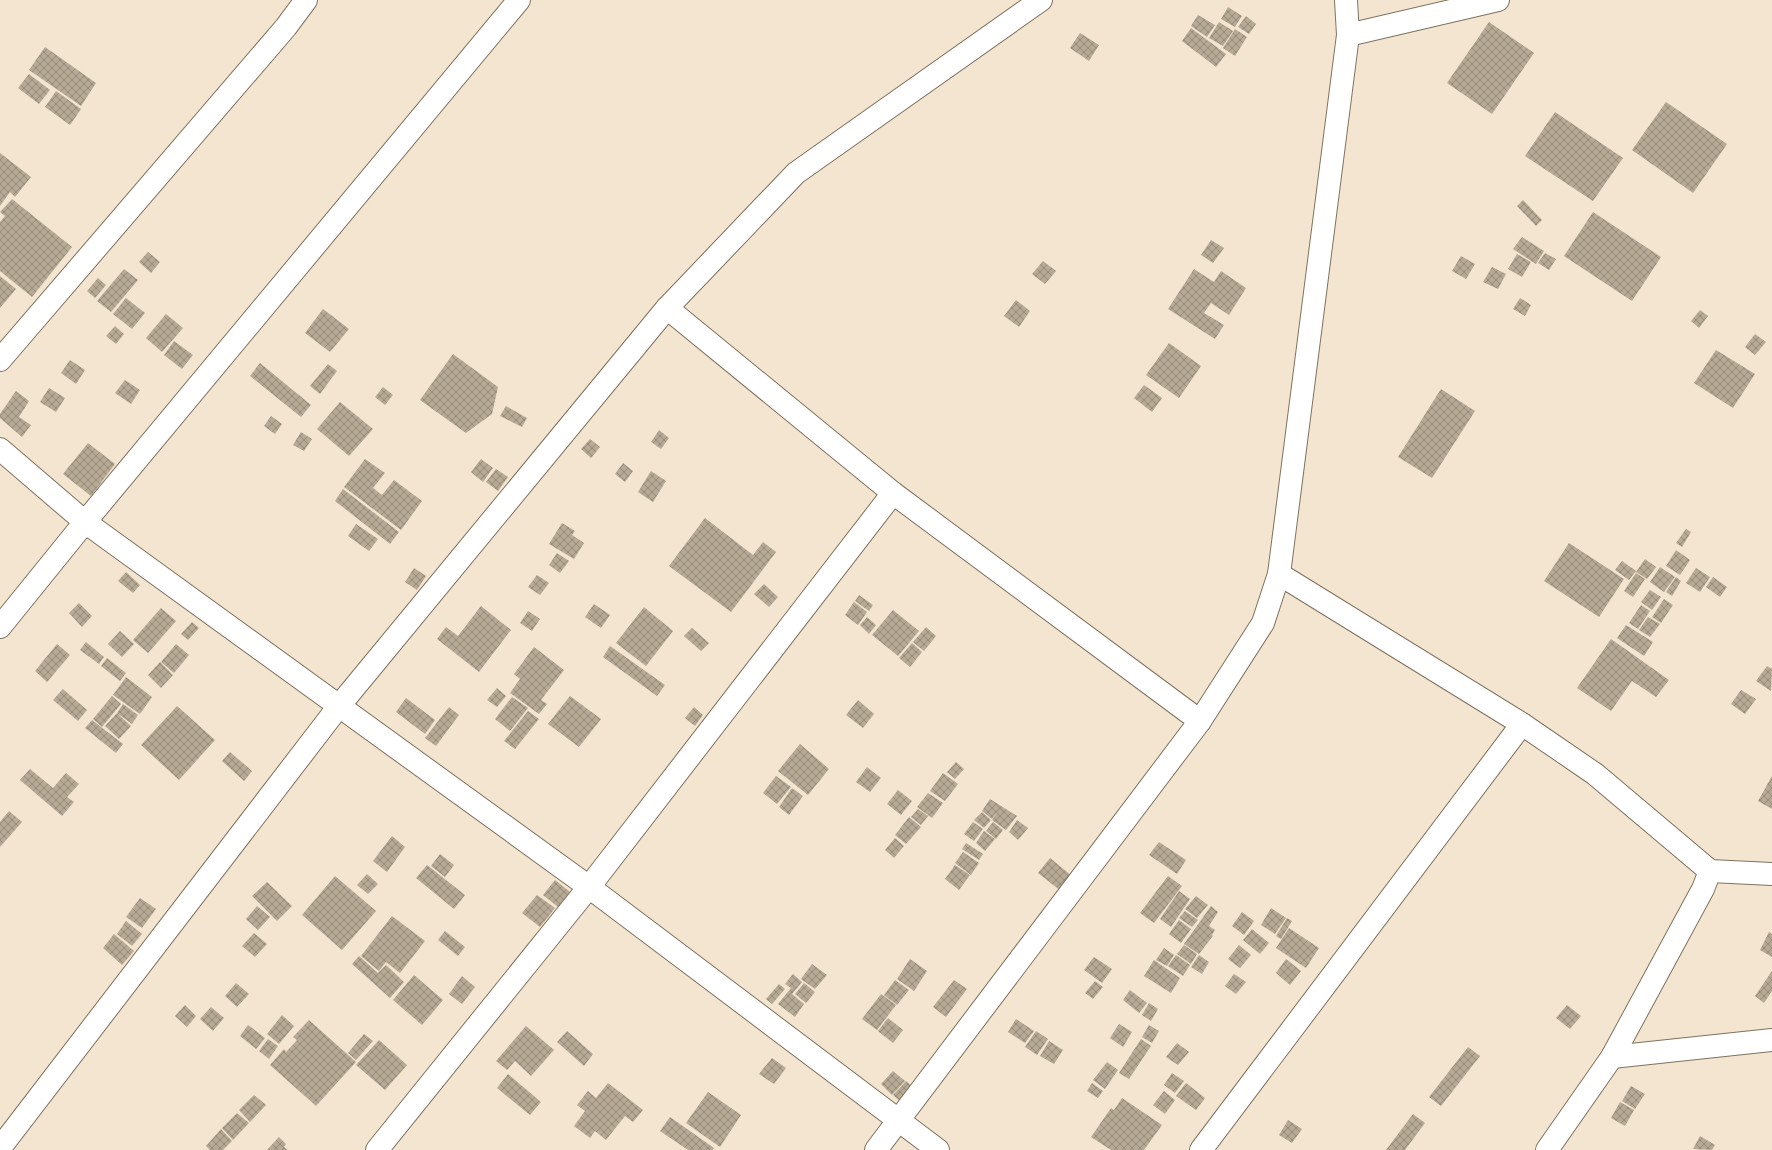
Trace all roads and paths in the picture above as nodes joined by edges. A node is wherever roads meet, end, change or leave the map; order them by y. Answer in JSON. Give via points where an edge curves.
{"nodes":[{"id":1,"x":306,"y":0,"type":"edge"},
{"id":2,"x":519,"y":0,"type":"edge"},
{"id":3,"x":1041,"y":0,"type":"edge"},
{"id":4,"x":1346,"y":0,"type":"edge"},
{"id":5,"x":1498,"y":0,"type":"edge"},
{"id":6,"x":1348,"y":35,"type":"junction"},
{"id":7,"x":667,"y":308,"type":"junction"},
{"id":8,"x":0,"y":360,"type":"edge"},
{"id":9,"x":0,"y":449,"type":"edge"},
{"id":10,"x":893,"y":493,"type":"junction"},
{"id":11,"x":85,"y":522,"type":"junction"},
{"id":12,"x":1279,"y":574,"type":"junction"},
{"id":13,"x":0,"y":627,"type":"edge"},
{"id":14,"x":339,"y":706,"type":"junction"},
{"id":15,"x":1200,"y":721,"type":"junction"},
{"id":16,"x":1522,"y":724,"type":"junction"},
{"id":17,"x":1710,"y":871,"type":"junction"},
{"id":18,"x":1772,"y":874,"type":"edge"},
{"id":19,"x":589,"y":887,"type":"junction"},
{"id":20,"x":1772,"y":1040,"type":"edge"},
{"id":21,"x":1612,"y":1057,"type":"junction"},
{"id":22,"x":900,"y":1121,"type":"junction"},
{"id":23,"x":0,"y":1148,"type":"edge"},
{"id":24,"x":377,"y":1150,"type":"edge"},
{"id":25,"x":876,"y":1150,"type":"edge"},
{"id":26,"x":938,"y":1150,"type":"edge"},
{"id":27,"x":1201,"y":1150,"type":"edge"},
{"id":28,"x":1547,"y":1150,"type":"edge"}],
"edges":[{"from":1,"to":8,"type":"street","via":[[286,27]]},
{"from":2,"to":11,"type":"street"},
{"from":3,"to":7,"type":"street","via":[[796,173]]},
{"from":4,"to":6,"type":"street"},
{"from":5,"to":6,"type":"street"},
{"from":6,"to":12,"type":"street"},
{"from":7,"to":10,"type":"street"},
{"from":7,"to":14,"type":"street"},
{"from":9,"to":11,"type":"street"},
{"from":10,"to":15,"type":"street"},
{"from":10,"to":19,"type":"street"},
{"from":11,"to":13,"type":"street"},
{"from":11,"to":14,"type":"street"},
{"from":12,"to":15,"type":"street","via":[[1263,623]]},
{"from":12,"to":16,"type":"street"},
{"from":14,"to":19,"type":"street"},
{"from":14,"to":23,"type":"street"},
{"from":15,"to":22,"type":"street"},
{"from":16,"to":17,"type":"street","via":[[1595,774]]},
{"from":16,"to":27,"type":"street"},
{"from":17,"to":18,"type":"street"},
{"from":17,"to":21,"type":"street","via":[[1703,889]]},
{"from":19,"to":22,"type":"street"},
{"from":19,"to":24,"type":"street"},
{"from":20,"to":21,"type":"street"},
{"from":21,"to":28,"type":"street"},
{"from":22,"to":25,"type":"street"},
{"from":22,"to":26,"type":"street"}]}
